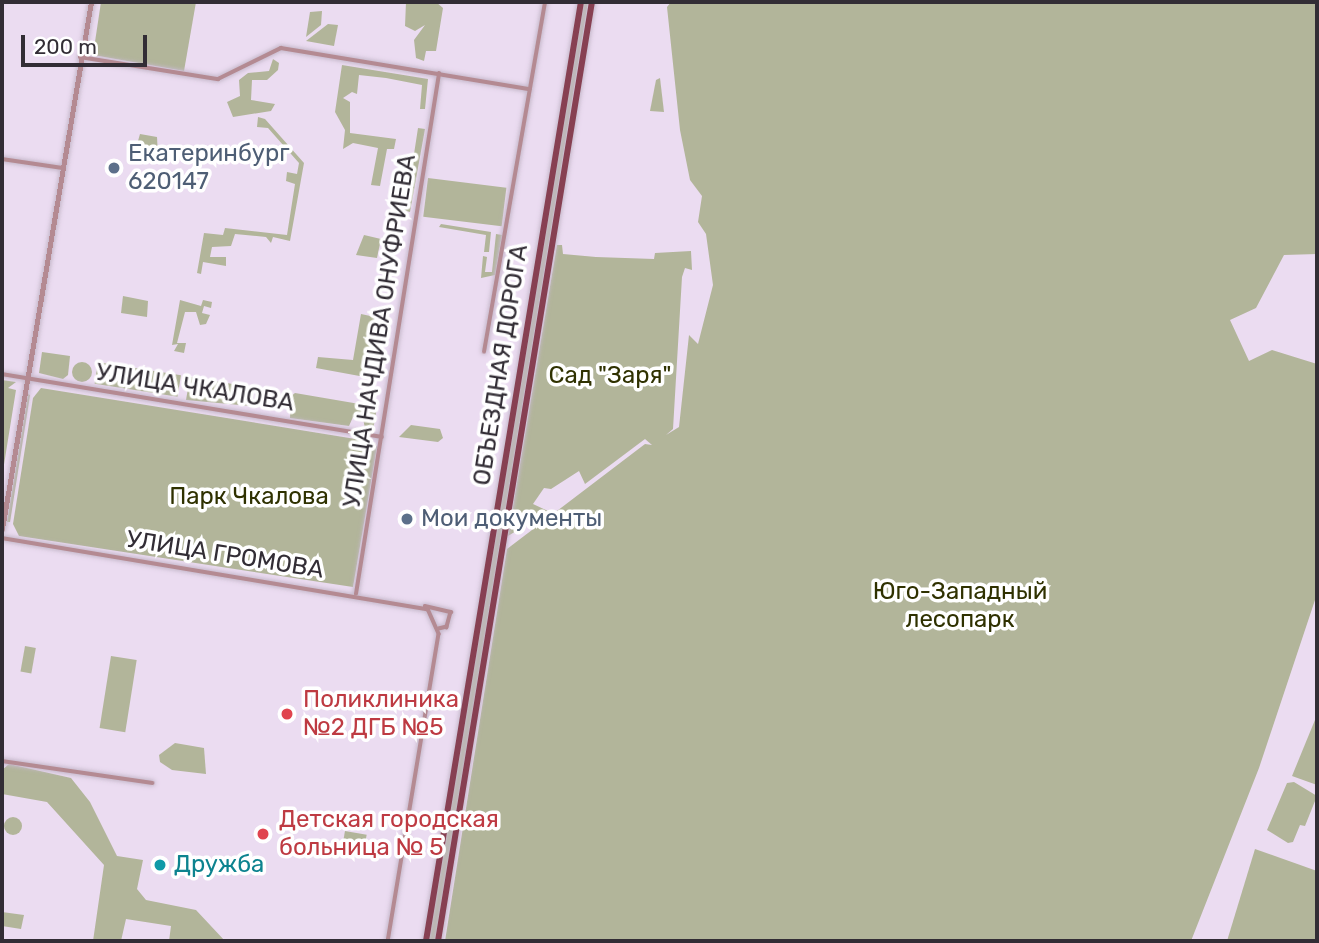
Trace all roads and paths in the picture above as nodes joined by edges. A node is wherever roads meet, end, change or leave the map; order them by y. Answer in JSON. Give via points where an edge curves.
{"nodes":[{"id":1,"x":90,"y":2,"type":"edge"},
{"id":2,"x":545,"y":2,"type":"edge"},
{"id":3,"x":581,"y":2,"type":"edge"},
{"id":4,"x":592,"y":2,"type":"edge"},
{"id":5,"x":80,"y":57,"type":"junction"},
{"id":6,"x":439,"y":74,"type":"junction"},
{"id":7,"x":530,"y":89,"type":"junction"},
{"id":8,"x":2,"y":159,"type":"edge"},
{"id":9,"x":62,"y":168,"type":"junction"},
{"id":10,"x":484,"y":352,"type":"dead end"},
{"id":11,"x":2,"y":374,"type":"edge"},
{"id":12,"x":26,"y":378,"type":"junction"},
{"id":13,"x":382,"y":437,"type":"junction"},
{"id":14,"x":2,"y":530,"type":"edge"},
{"id":15,"x":2,"y":538,"type":"edge"},
{"id":16,"x":356,"y":594,"type":"junction"},
{"id":17,"x":424,"y":606,"type":"junction"},
{"id":18,"x":439,"y":629,"type":"junction"},
{"id":19,"x":2,"y":761,"type":"edge"},
{"id":20,"x":152,"y":783,"type":"dead end"},
{"id":21,"x":388,"y":941,"type":"edge"},
{"id":22,"x":426,"y":941,"type":"edge"},
{"id":23,"x":438,"y":941,"type":"edge"}],
"edges":[{"from":1,"to":5,"type":"street"},
{"from":2,"to":7,"type":"street"},
{"from":3,"to":22,"type":"main road","name":"ОБЪЕЗДНАЯ ДОРОГА"},
{"from":4,"to":23,"type":"main road","name":"ОБЪЕЗДНАЯ ДОРОГА"},
{"from":5,"to":6,"type":"street","via":[[218,79],[281,48]]},
{"from":5,"to":9,"type":"street"},
{"from":6,"to":7,"type":"street"},
{"from":6,"to":13,"type":"street","name":"УЛИЦА НАЧДИВА ОНУФРИЕВА"},
{"from":7,"to":10,"type":"street"},
{"from":8,"to":9,"type":"street"},
{"from":9,"to":12,"type":"street"},
{"from":11,"to":12,"type":"street","name":"УЛИЦА ЧКАЛОВА"},
{"from":12,"to":13,"type":"street","name":"УЛИЦА ЧКАЛОВА"},
{"from":12,"to":14,"type":"street"},
{"from":13,"to":16,"type":"street","name":"УЛИЦА НАЧДИВА ОНУФРИЕВА"},
{"from":15,"to":16,"type":"street","name":"УЛИЦА ГРОМОВА"},
{"from":16,"to":17,"type":"street","name":"УЛИЦА ГРОМОВА"},
{"from":17,"to":18,"type":"street"},
{"from":17,"to":18,"type":"street","name":"УЛИЦА ГРОМОВА","via":[[451,612],[447,627]]},
{"from":18,"to":21,"type":"street"},
{"from":19,"to":20,"type":"street"}]}
